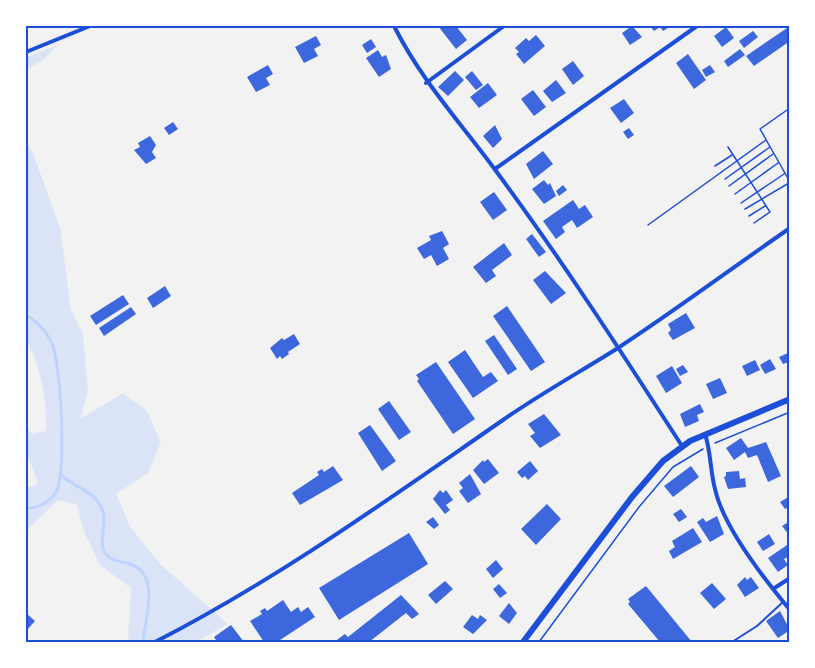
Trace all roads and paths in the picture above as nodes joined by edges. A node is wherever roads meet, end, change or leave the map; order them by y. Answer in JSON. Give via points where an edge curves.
{"nodes":[{"id":1,"x":90,"y":26,"type":"edge"},
{"id":2,"x":394,"y":26,"type":"edge"},
{"id":3,"x":504,"y":26,"type":"edge"},
{"id":4,"x":697,"y":26,"type":"edge"},
{"id":5,"x":26,"y":52,"type":"edge"},
{"id":6,"x":426,"y":83,"type":"junction"},
{"id":7,"x":789,"y":108,"type":"edge"},
{"id":8,"x":766,"y":140,"type":"junction"},
{"id":9,"x":728,"y":147,"type":"dead end"},
{"id":10,"x":770,"y":147,"type":"junction"},
{"id":11,"x":732,"y":154,"type":"junction"},
{"id":12,"x":774,"y":154,"type":"junction"},
{"id":13,"x":736,"y":161,"type":"junction"},
{"id":14,"x":778,"y":162,"type":"junction"},
{"id":15,"x":716,"y":166,"type":"dead end"},
{"id":16,"x":740,"y":167,"type":"junction"},
{"id":17,"x":495,"y":170,"type":"junction"},
{"id":18,"x":745,"y":174,"type":"junction"},
{"id":19,"x":785,"y":174,"type":"junction"},
{"id":20,"x":725,"y":179,"type":"dead end"},
{"id":21,"x":789,"y":182,"type":"edge"},
{"id":22,"x":750,"y":183,"type":"junction"},
{"id":23,"x":729,"y":186,"type":"dead end"},
{"id":24,"x":756,"y":191,"type":"junction"},
{"id":25,"x":735,"y":194,"type":"dead end"},
{"id":26,"x":761,"y":198,"type":"junction"},
{"id":27,"x":741,"y":203,"type":"dead end"},
{"id":28,"x":765,"y":205,"type":"junction"},
{"id":29,"x":745,"y":209,"type":"dead end"},
{"id":30,"x":749,"y":216,"type":"dead end"},
{"id":31,"x":754,"y":223,"type":"dead end"},
{"id":32,"x":648,"y":225,"type":"dead end"},
{"id":33,"x":789,"y":228,"type":"edge"},
{"id":34,"x":619,"y":347,"type":"junction"},
{"id":35,"x":789,"y":399,"type":"edge"},
{"id":36,"x":789,"y":412,"type":"edge"},
{"id":37,"x":705,"y":434,"type":"junction"},
{"id":38,"x":682,"y":446,"type":"junction"},
{"id":39,"x":708,"y":446,"type":"junction"},
{"id":40,"x":789,"y":578,"type":"edge"},
{"id":41,"x":773,"y":590,"type":"junction"},
{"id":42,"x":783,"y":602,"type":"junction"},
{"id":43,"x":789,"y":610,"type":"edge"},
{"id":44,"x":155,"y":642,"type":"edge"},
{"id":45,"x":523,"y":642,"type":"edge"},
{"id":46,"x":539,"y":642,"type":"edge"},
{"id":47,"x":732,"y":642,"type":"edge"}],
"edges":[{"from":1,"to":5,"type":"street"},
{"from":2,"to":6,"type":"street"},
{"from":3,"to":6,"type":"street"},
{"from":4,"to":17,"type":"street"},
{"from":6,"to":17,"type":"street"},
{"from":7,"to":8,"type":"path","via":[[760,129]]},
{"from":8,"to":10,"type":"path"},
{"from":8,"to":13,"type":"path"},
{"from":9,"to":11,"type":"path"},
{"from":10,"to":12,"type":"path"},
{"from":10,"to":16,"type":"path"},
{"from":11,"to":13,"type":"path"},
{"from":11,"to":15,"type":"path"},
{"from":12,"to":14,"type":"path"},
{"from":12,"to":18,"type":"path"},
{"from":13,"to":16,"type":"path"},
{"from":13,"to":32,"type":"path"},
{"from":14,"to":19,"type":"path"},
{"from":14,"to":22,"type":"path"},
{"from":16,"to":18,"type":"path"},
{"from":16,"to":20,"type":"path"},
{"from":17,"to":34,"type":"street"},
{"from":18,"to":22,"type":"path"},
{"from":18,"to":23,"type":"path"},
{"from":19,"to":21,"type":"path"},
{"from":19,"to":24,"type":"path"},
{"from":21,"to":26,"type":"path"},
{"from":22,"to":24,"type":"path"},
{"from":22,"to":25,"type":"path"},
{"from":24,"to":26,"type":"path"},
{"from":24,"to":27,"type":"path"},
{"from":26,"to":28,"type":"path"},
{"from":26,"to":29,"type":"path"},
{"from":28,"to":30,"type":"path"},
{"from":28,"to":31,"type":"path","via":[[770,212]]},
{"from":33,"to":34,"type":"street"},
{"from":34,"to":38,"type":"street"},
{"from":34,"to":44,"type":"street","via":[[505,418],[278,572]]},
{"from":35,"to":37,"type":"main road"},
{"from":36,"to":39,"type":"path"},
{"from":37,"to":38,"type":"main road"},
{"from":37,"to":39,"type":"street"},
{"from":38,"to":45,"type":"main road","via":[[655,468]]},
{"from":39,"to":41,"type":"street","via":[[715,490],[735,534]]},
{"from":39,"to":46,"type":"path","via":[[674,467],[641,504]]},
{"from":40,"to":41,"type":"street"},
{"from":41,"to":42,"type":"street"},
{"from":42,"to":43,"type":"street"},
{"from":42,"to":47,"type":"lane"}]}
